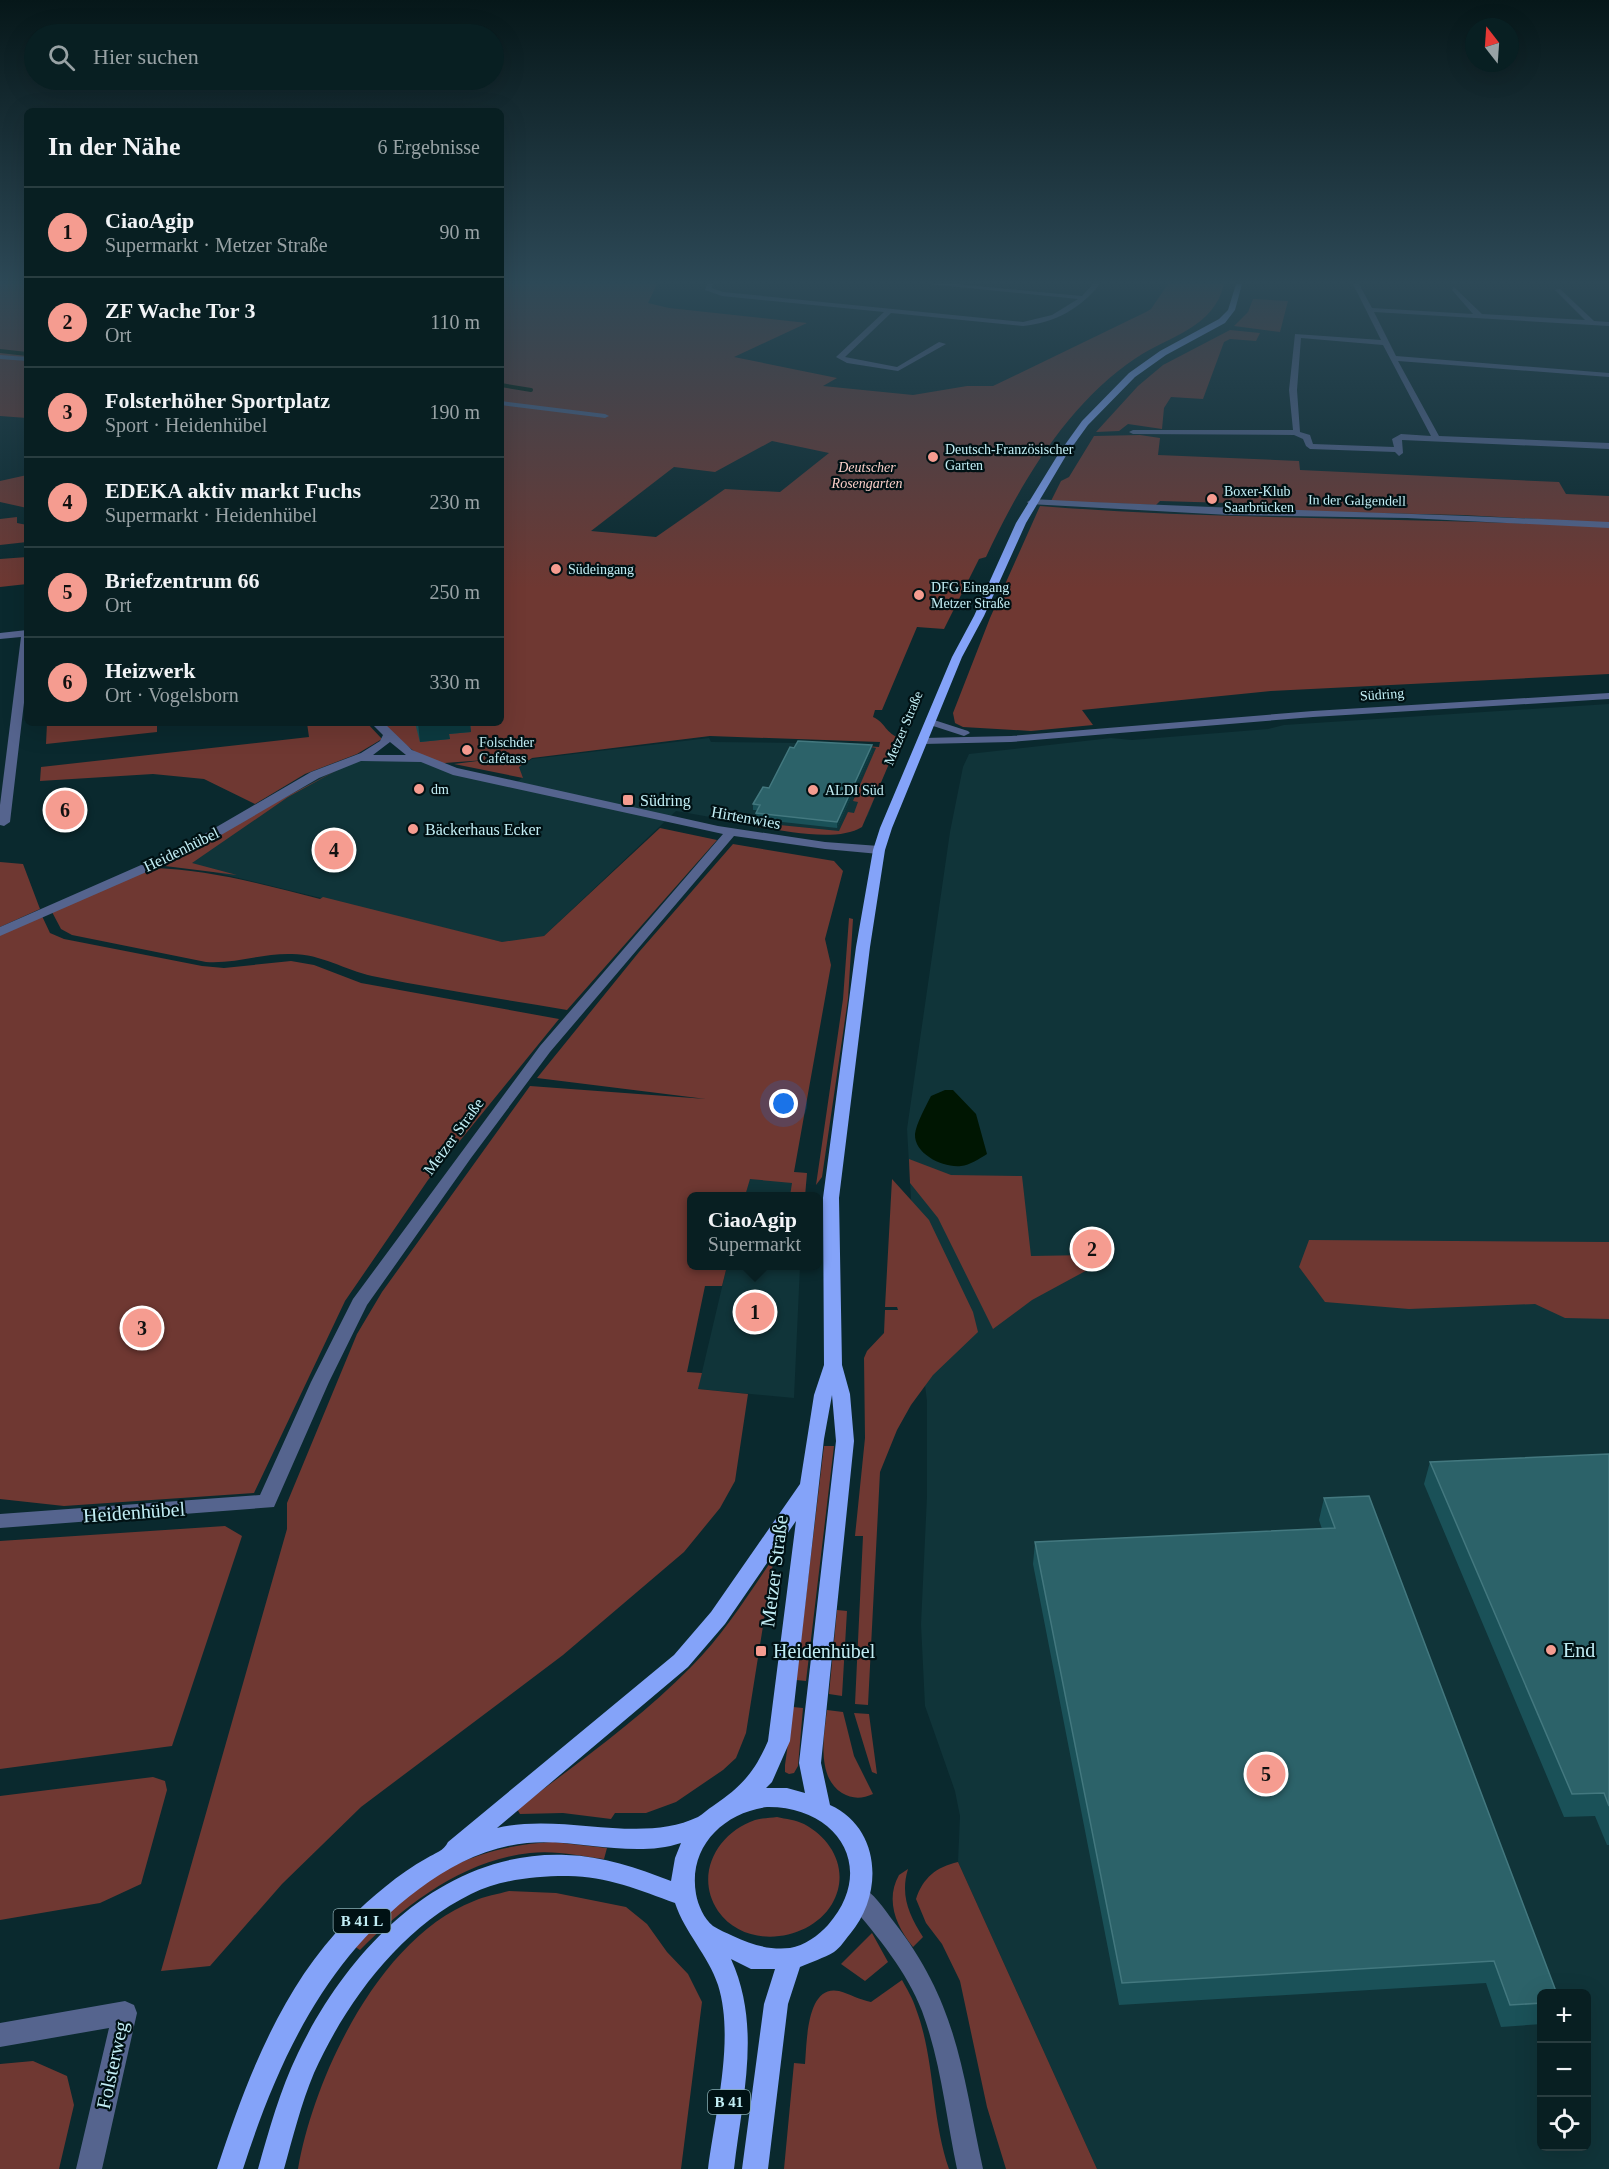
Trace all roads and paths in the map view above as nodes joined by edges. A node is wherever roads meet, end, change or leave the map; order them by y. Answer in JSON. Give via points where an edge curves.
{"nodes":[{"id":1,"x":1124,"y":385,"type":"edge"},
{"id":2,"x":1293,"y":385,"type":"edge"},
{"id":3,"x":1406,"y":385,"type":"edge"},
{"id":4,"x":504,"y":403,"type":"edge"},
{"id":5,"x":605,"y":416,"type":"dead end"},
{"id":6,"x":1133,"y":432,"type":"dead end"},
{"id":7,"x":1295,"y":433,"type":"junction"},
{"id":8,"x":1437,"y":439,"type":"junction"},
{"id":9,"x":1609,"y":446,"type":"edge"},
{"id":10,"x":1032,"y":502,"type":"junction"},
{"id":11,"x":1609,"y":525,"type":"edge"},
{"id":12,"x":24,"y":633,"type":"edge"},
{"id":13,"x":0,"y":636,"type":"edge"},
{"id":14,"x":24,"y":655,"type":"edge"},
{"id":15,"x":1609,"y":696,"type":"edge"},
{"id":16,"x":931,"y":722,"type":"junction"},
{"id":17,"x":380,"y":726,"type":"edge"},
{"id":18,"x":1157,"y":727,"type":"junction"},
{"id":19,"x":389,"y":735,"type":"junction"},
{"id":20,"x":1033,"y":737,"type":"junction"},
{"id":21,"x":922,"y":744,"type":"junction"},
{"id":22,"x":358,"y":758,"type":"junction"},
{"id":23,"x":423,"y":759,"type":"junction"},
{"id":24,"x":2,"y":817,"type":"edge"},
{"id":25,"x":731,"y":832,"type":"junction"},
{"id":26,"x":879,"y":850,"type":"junction"},
{"id":27,"x":0,"y":932,"type":"edge"},
{"id":28,"x":833,"y":1365,"type":"junction"},
{"id":29,"x":811,"y":1483,"type":"junction"},
{"id":30,"x":267,"y":1502,"type":"joint"},
{"id":31,"x":0,"y":1521,"type":"edge"},
{"id":32,"x":733,"y":1806,"type":"junction"},
{"id":33,"x":819,"y":1808,"type":"junction"},
{"id":34,"x":706,"y":1824,"type":"junction"},
{"id":35,"x":444,"y":1859,"type":"junction"},
{"id":36,"x":684,"y":1896,"type":"junction"},
{"id":37,"x":860,"y":1897,"type":"junction"},
{"id":38,"x":704,"y":1933,"type":"junction"},
{"id":39,"x":791,"y":1959,"type":"junction"},
{"id":40,"x":0,"y":2035,"type":"edge"},
{"id":41,"x":89,"y":2169,"type":"edge"},
{"id":42,"x":230,"y":2169,"type":"edge"},
{"id":43,"x":271,"y":2169,"type":"edge"},
{"id":44,"x":722,"y":2169,"type":"edge"},
{"id":45,"x":755,"y":2169,"type":"edge"},
{"id":46,"x":970,"y":2169,"type":"edge"}],
"edges":[{"from":1,"to":10,"type":"main road","name":"Metzer Straße","via":[[1094,413]]},
{"from":2,"to":7,"type":"street","via":[[1298,430]]},
{"from":3,"to":8,"type":"street"},
{"from":4,"to":5,"type":"street"},
{"from":6,"to":7,"type":"street"},
{"from":7,"to":8,"type":"street","via":[[1307,437],[1310,446],[1398,451],[1396,439]]},
{"from":8,"to":9,"type":"street"},
{"from":10,"to":11,"type":"street","name":"In der Galgendell"},
{"from":10,"to":16,"type":"main road","name":"Metzer Straße","via":[[957,657]]},
{"from":12,"to":13,"type":"street"},
{"from":14,"to":24,"type":"street"},
{"from":15,"to":18,"type":"street","name":"Südring"},
{"from":16,"to":20,"type":"street","name":"Südring","via":[[965,733]]},
{"from":16,"to":21,"type":"main road","name":"Metzer Straße"},
{"from":17,"to":19,"type":"street","name":"Hirtenwies"},
{"from":18,"to":20,"type":"street","name":"Südring"},
{"from":18,"to":21,"type":"street","name":"Südring","via":[[962,748]]},
{"from":19,"to":22,"type":"street","name":"Heidenhübel","via":[[384,743]]},
{"from":19,"to":23,"type":"street","name":"Hirtenwies"},
{"from":20,"to":21,"type":"street","name":"Südring"},
{"from":21,"to":26,"type":"main road","name":"Metzer Straße"},
{"from":22,"to":23,"type":"street","name":"Heidenhübel"},
{"from":22,"to":27,"type":"street","name":"Heidenhübel","via":[[315,776],[186,850]]},
{"from":23,"to":25,"type":"street","name":"Hirtenwies","via":[[453,771]]},
{"from":25,"to":26,"type":"street","name":"Hirtenwies"},
{"from":25,"to":30,"type":"street","name":"Metzer Straße","via":[[545,1049],[359,1303]]},
{"from":26,"to":28,"type":"main road","name":"Metzer Straße","via":[[862,947],[831,1198]]},
{"from":28,"to":29,"type":"main road","name":"Metzer Straße","via":[[823,1395]]},
{"from":28,"to":33,"type":"main road","name":"Metzer Straße","via":[[841,1394],[845,1441],[810,1763]]},
{"from":29,"to":32,"type":"main road","name":"Metzer Straße","via":[[779,1741],[764,1775]]},
{"from":29,"to":35,"type":"main road","via":[[718,1618],[681,1660]]},
{"from":30,"to":31,"type":"street","name":"Heidenhübel"},
{"from":32,"to":33,"type":"main road","name":"Metzer Straße","via":[[774,1797]]},
{"from":32,"to":34,"type":"main road","name":"Metzer Straße"},
{"from":33,"to":37,"type":"main road","name":"Metzer Straße","via":[[843,1825],[858,1851],[863,1875]]},
{"from":34,"to":35,"type":"main road","number":"B 41 L","via":[[669,1837],[525,1833],[490,1839]]},
{"from":34,"to":36,"type":"main road","name":"Metzer Straße","via":[[688,1850]]},
{"from":35,"to":42,"type":"main road","number":"B 41 L","via":[[398,1888],[362,1920],[324,1964],[268,2062]]},
{"from":36,"to":38,"type":"main road","name":"Metzer Straße"},
{"from":36,"to":43,"type":"main road","number":"B 41 L","via":[[651,1881],[609,1870],[546,1864],[478,1878],[441,1897],[404,1923],[372,1955],[343,1997],[312,2049],[290,2104]]},
{"from":37,"to":39,"type":"main road","name":"Metzer Straße","via":[[838,1935],[815,1951]]},
{"from":37,"to":46,"type":"street","via":[[922,1985],[934,2011],[946,2048]]},
{"from":38,"to":39,"type":"main road","name":"Metzer Straße","via":[[739,1956],[756,1960]]},
{"from":38,"to":44,"type":"main road","name":"Metzer Straße","number":"B 41","via":[[728,1979],[734,2003],[736,2035]]},
{"from":39,"to":45,"type":"main road","number":"B 41","via":[[777,2004]]},
{"from":40,"to":41,"type":"street","name":"Folsterweg","via":[[124,2013]]}]}
